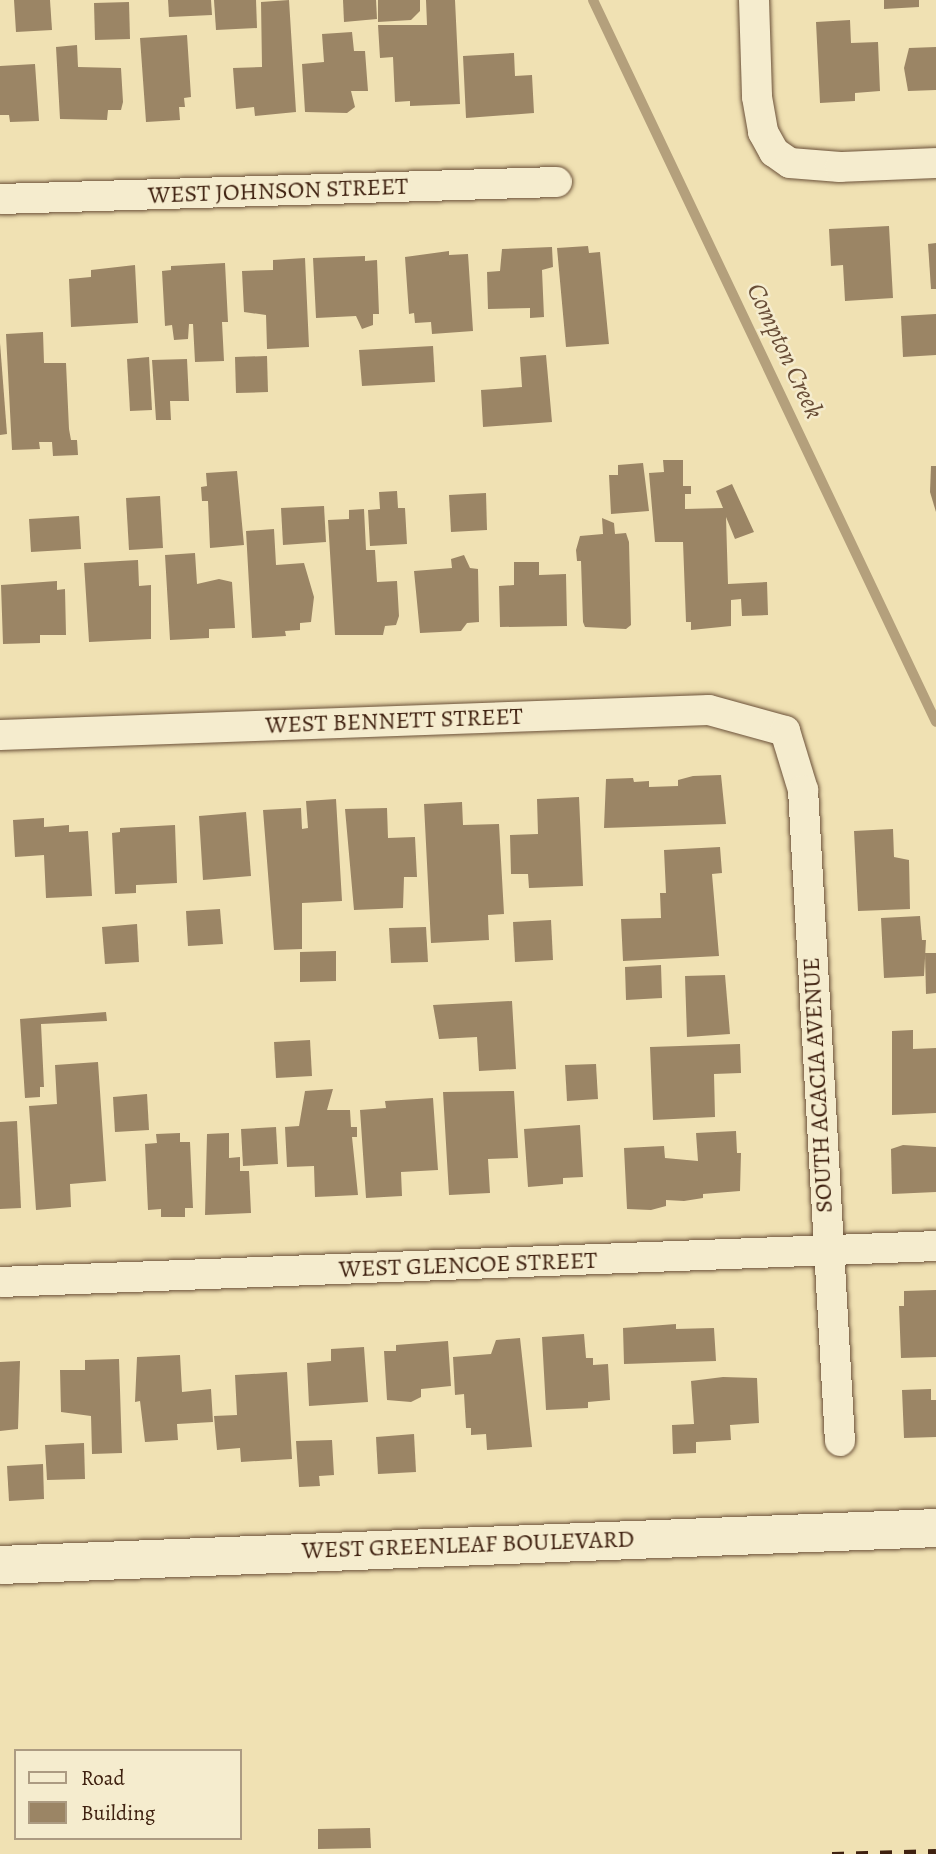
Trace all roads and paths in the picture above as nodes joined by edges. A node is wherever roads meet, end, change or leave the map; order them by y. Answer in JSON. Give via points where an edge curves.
{"nodes":[{"id":1,"x":754,"y":0,"type":"edge"},
{"id":2,"x":936,"y":163,"type":"edge"},
{"id":3,"x":557,"y":182,"type":"dead end"},
{"id":4,"x":0,"y":199,"type":"edge"},
{"id":5,"x":785,"y":731,"type":"joint"},
{"id":6,"x":0,"y":735,"type":"edge"},
{"id":7,"x":936,"y":1246,"type":"edge"},
{"id":8,"x":827,"y":1251,"type":"junction"},
{"id":9,"x":0,"y":1282,"type":"edge"},
{"id":10,"x":840,"y":1441,"type":"dead end"},
{"id":11,"x":936,"y":1528,"type":"edge"},
{"id":12,"x":0,"y":1565,"type":"edge"}],
"edges":[{"from":1,"to":2,"type":"street","via":[[757,97],[763,132],[774,152],[790,163],[840,167]]},
{"from":3,"to":4,"type":"street","name":"WEST JOHNSON STREET"},
{"from":5,"to":6,"type":"street","name":"WEST BENNETT STREET","via":[[709,710]]},
{"from":5,"to":8,"type":"street","name":"SOUTH ACACIA AVENUE","via":[[803,790]]},
{"from":7,"to":8,"type":"street","name":"WEST GLENCOE STREET"},
{"from":8,"to":9,"type":"street","name":"WEST GLENCOE STREET"},
{"from":8,"to":10,"type":"street","name":"SOUTH ACACIA AVENUE"},
{"from":11,"to":12,"type":"street","name":"WEST GREENLEAF BOULEVARD"}]}
